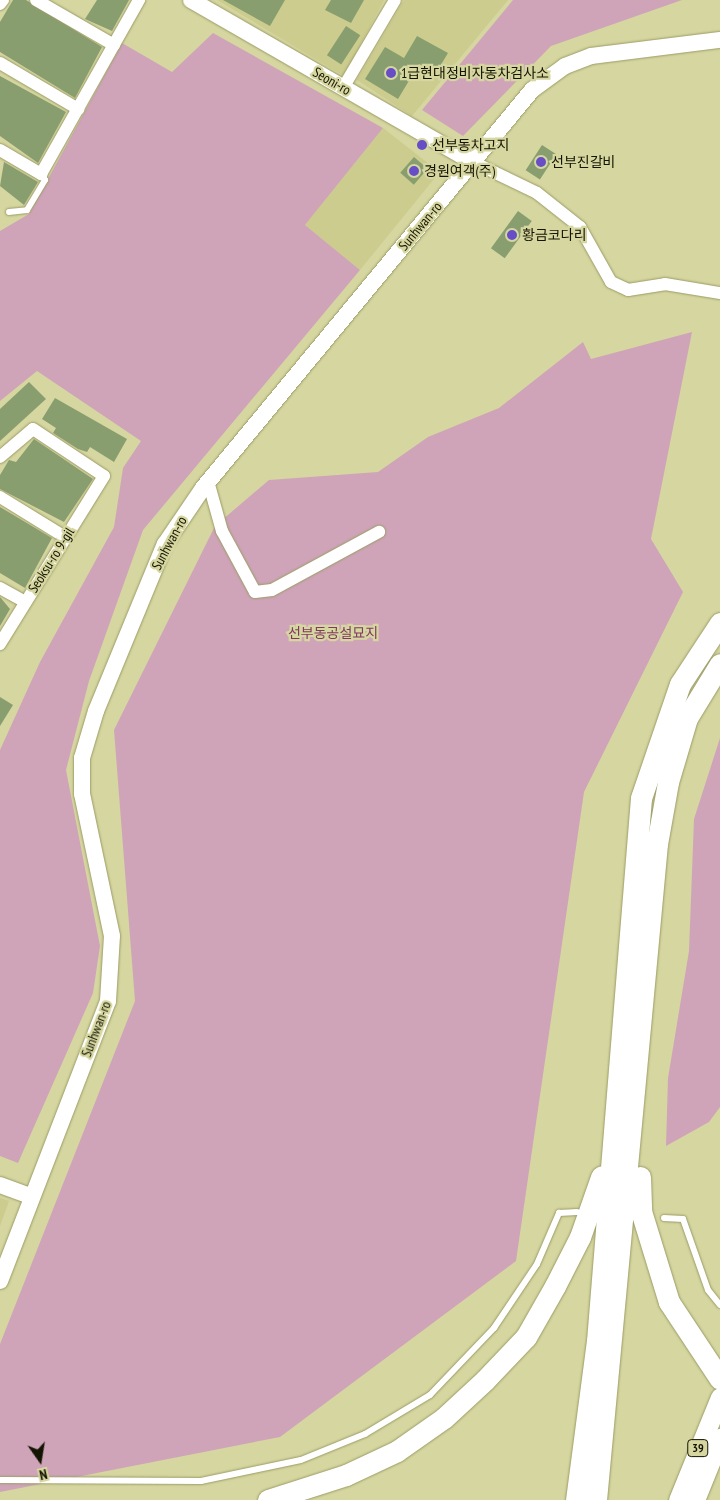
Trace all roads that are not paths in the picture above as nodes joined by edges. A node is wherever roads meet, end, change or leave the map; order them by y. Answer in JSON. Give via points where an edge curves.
{"nodes":[{"id":1,"x":3,"y":0,"type":"edge"},
{"id":2,"x":36,"y":0,"type":"edge"},
{"id":3,"x":139,"y":0,"type":"edge"},
{"id":4,"x":191,"y":0,"type":"edge"},
{"id":5,"x":395,"y":0,"type":"edge"},
{"id":6,"x":0,"y":4,"type":"edge"},
{"id":7,"x":720,"y":40,"type":"edge"},
{"id":8,"x":114,"y":45,"type":"junction"},
{"id":9,"x":0,"y":64,"type":"edge"},
{"id":10,"x":343,"y":88,"type":"junction"},
{"id":11,"x":78,"y":110,"type":"junction"},
{"id":12,"x":0,"y":150,"type":"edge"},
{"id":13,"x":473,"y":162,"type":"junction"},
{"id":14,"x":41,"y":174,"type":"junction"},
{"id":15,"x":9,"y":212,"type":"dead end"},
{"id":16,"x":720,"y":293,"type":"edge"},
{"id":17,"x":0,"y":457,"type":"edge"},
{"id":18,"x":208,"y":482,"type":"junction"},
{"id":19,"x":0,"y":497,"type":"edge"},
{"id":20,"x":379,"y":532,"type":"dead end"},
{"id":21,"x":65,"y":537,"type":"junction"},
{"id":22,"x":0,"y":588,"type":"edge"},
{"id":23,"x":25,"y":602,"type":"junction"},
{"id":24,"x":720,"y":623,"type":"edge"},
{"id":25,"x":0,"y":644,"type":"edge"},
{"id":26,"x":720,"y":664,"type":"edge"},
{"id":27,"x":618,"y":1070,"type":"junction"},
{"id":28,"x":635,"y":1102,"type":"junction"},
{"id":29,"x":0,"y":1185,"type":"edge"},
{"id":30,"x":30,"y":1196,"type":"junction"},
{"id":31,"x":577,"y":1212,"type":"dead end"},
{"id":32,"x":664,"y":1218,"type":"dead end"},
{"id":33,"x":0,"y":1281,"type":"edge"},
{"id":34,"x":720,"y":1305,"type":"edge"},
{"id":35,"x":720,"y":1379,"type":"edge"},
{"id":36,"x":720,"y":1397,"type":"edge"},
{"id":37,"x":720,"y":1438,"type":"edge"},
{"id":38,"x":0,"y":1480,"type":"edge"},
{"id":39,"x":268,"y":1500,"type":"edge"},
{"id":40,"x":576,"y":1500,"type":"edge"},
{"id":41,"x":596,"y":1500,"type":"edge"},
{"id":42,"x":678,"y":1500,"type":"edge"},
{"id":43,"x":696,"y":1500,"type":"edge"}],
"edges":[{"from":1,"to":6,"type":"street"},
{"from":2,"to":8,"type":"street"},
{"from":3,"to":8,"type":"street"},
{"from":4,"to":10,"type":"main road","name":"Seoni-ro"},
{"from":5,"to":10,"type":"street"},
{"from":7,"to":13,"type":"main road","name":"Sunhwan-ro","via":[[617,49],[565,66],[532,90]]},
{"from":8,"to":11,"type":"street"},
{"from":9,"to":11,"type":"street"},
{"from":10,"to":13,"type":"main road","name":"Seoni-ro"},
{"from":11,"to":14,"type":"street"},
{"from":12,"to":14,"type":"street"},
{"from":13,"to":16,"type":"street","via":[[537,193],[580,227],[611,282],[628,290],[665,284]]},
{"from":13,"to":18,"type":"main road","name":"Sunhwan-ro"},
{"from":14,"to":15,"type":"lane","via":[[45,180],[27,210]]},
{"from":17,"to":21,"type":"street","name":"Seoksu-ro 9-gil","via":[[33,429],[104,476]]},
{"from":18,"to":20,"type":"street","via":[[222,531],[255,592],[272,590]]},
{"from":18,"to":30,"type":"main road","name":"Sunhwan-ro","via":[[165,544],[88,732],[82,794],[108,915],[114,964],[108,1001]]},
{"from":19,"to":21,"type":"street"},
{"from":21,"to":23,"type":"street","name":"Seoksu-ro 9-gil"},
{"from":22,"to":23,"type":"street"},
{"from":23,"to":25,"type":"street","name":"Seoksu-ro 9-gil"},
{"from":24,"to":27,"type":"highway","via":[[680,684],[641,798]]},
{"from":26,"to":28,"type":"highway","via":[[687,718],[668,782],[657,844]]},
{"from":27,"to":39,"type":"highway","via":[[599,1187],[580,1237],[526,1336],[444,1418],[397,1452],[346,1475]]},
{"from":27,"to":40,"type":"highway","via":[[597,1341]]},
{"from":28,"to":35,"type":"highway","via":[[642,1211],[669,1302],[688,1336]]},
{"from":28,"to":41,"type":"highway"},
{"from":29,"to":30,"type":"main road"},
{"from":30,"to":33,"type":"main road","name":"Sunhwan-ro"},
{"from":31,"to":38,"type":"lane","via":[[559,1214],[538,1264],[494,1328],[430,1395],[365,1434],[301,1460],[201,1481]]},
{"from":32,"to":34,"type":"lane","via":[[683,1219],[708,1290]]},
{"from":36,"to":42,"type":"main road","number":"39"},
{"from":37,"to":43,"type":"main road","number":"39"}]}
